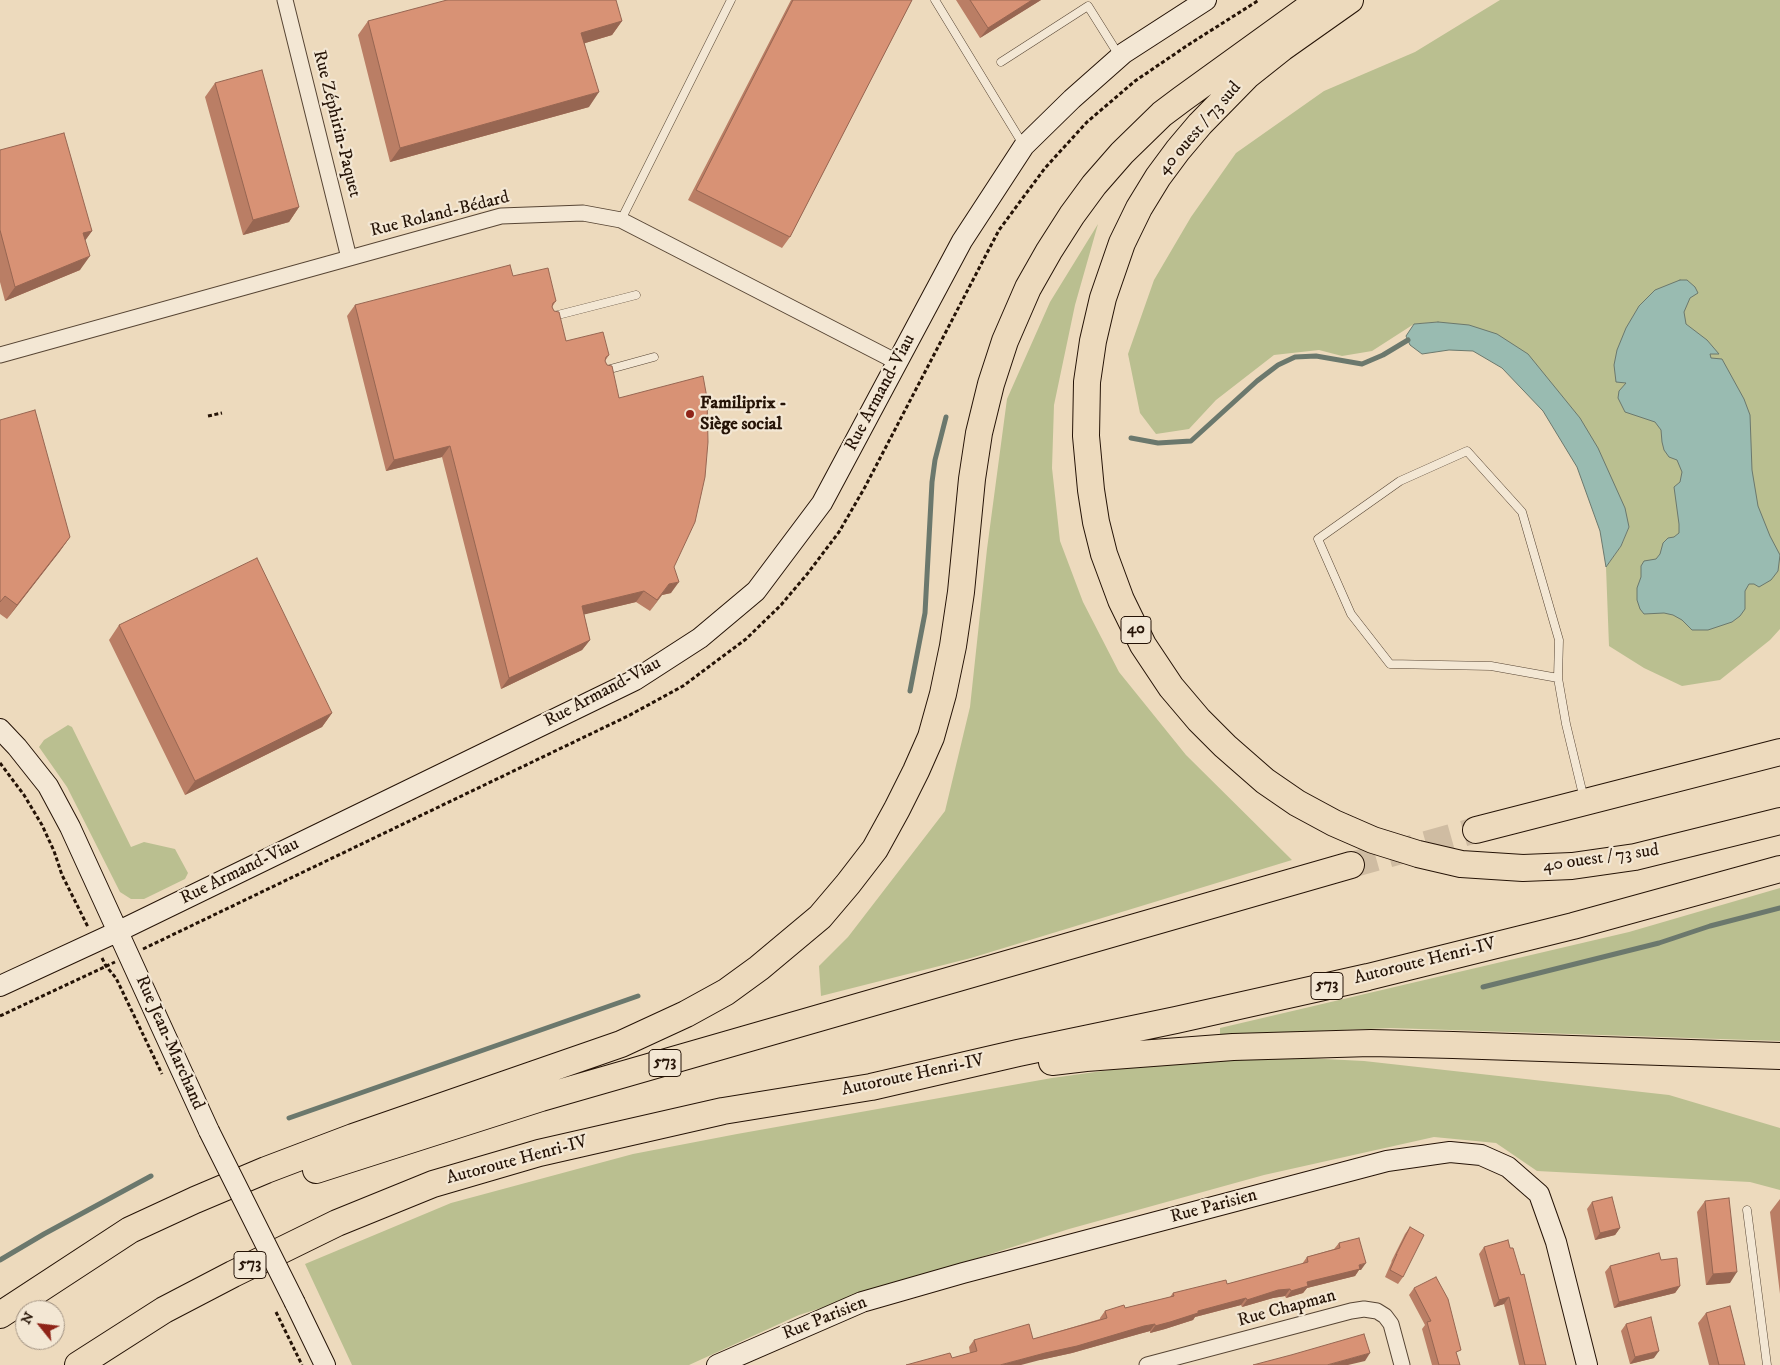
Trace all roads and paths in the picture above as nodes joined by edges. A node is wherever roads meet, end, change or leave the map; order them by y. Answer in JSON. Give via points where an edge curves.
{"nodes":[{"id":1,"x":285,"y":0,"type":"edge"},
{"id":2,"x":731,"y":0,"type":"edge"},
{"id":3,"x":935,"y":0,"type":"edge"},
{"id":4,"x":1206,"y":0,"type":"edge"},
{"id":5,"x":1260,"y":0,"type":"edge"},
{"id":6,"x":1319,"y":0,"type":"edge"},
{"id":7,"x":1350,"y":0,"type":"edge"},
{"id":8,"x":1089,"y":3,"type":"edge"},
{"id":9,"x":1120,"y":57,"type":"junction"},
{"id":10,"x":1001,"y":62,"type":"dead end"},
{"id":11,"x":1024,"y":146,"type":"junction"},
{"id":12,"x":621,"y":220,"type":"junction"},
{"id":13,"x":349,"y":258,"type":"junction"},
{"id":14,"x":636,"y":295,"type":"dead end"},
{"id":15,"x":550,"y":317,"type":"edge"},
{"id":16,"x":0,"y":355,"type":"edge"},
{"id":17,"x":654,"y":357,"type":"dead end"},
{"id":18,"x":897,"y":362,"type":"junction"},
{"id":19,"x":603,"y":371,"type":"edge"},
{"id":20,"x":716,"y":407,"type":"dead end"},
{"id":21,"x":700,"y":408,"type":"edge"},
{"id":22,"x":222,"y":413,"type":"dead end"},
{"id":23,"x":208,"y":416,"type":"dead end"},
{"id":24,"x":1558,"y":678,"type":"junction"},
{"id":25,"x":0,"y":729,"type":"edge"},
{"id":26,"x":1780,"y":752,"type":"edge"},
{"id":27,"x":0,"y":763,"type":"edge"},
{"id":28,"x":1585,"y":801,"type":"junction"},
{"id":29,"x":1780,"y":822,"type":"edge"},
{"id":30,"x":1476,"y":830,"type":"tunnel mouth"},
{"id":31,"x":1351,"y":864,"type":"tunnel mouth"},
{"id":32,"x":1780,"y":869,"type":"edge"},
{"id":33,"x":85,"y":919,"type":"dead end"},
{"id":34,"x":119,"y":932,"type":"junction"},
{"id":35,"x":151,"y":946,"type":"dead end"},
{"id":36,"x":0,"y":986,"type":"edge"},
{"id":37,"x":0,"y":1016,"type":"edge"},
{"id":38,"x":1780,"y":1056,"type":"edge"},
{"id":39,"x":163,"y":1077,"type":"dead end"},
{"id":40,"x":871,"y":1087,"type":"junction"},
{"id":41,"x":1747,"y":1210,"type":"dead end"},
{"id":42,"x":276,"y":1312,"type":"dead end"},
{"id":43,"x":0,"y":1316,"type":"edge"},
{"id":44,"x":725,"y":1363,"type":"edge"},
{"id":45,"x":78,"y":1365,"type":"edge"},
{"id":46,"x":302,"y":1365,"type":"edge"},
{"id":47,"x":324,"y":1365,"type":"edge"},
{"id":48,"x":1147,"y":1365,"type":"edge"},
{"id":49,"x":1402,"y":1365,"type":"edge"},
{"id":50,"x":1587,"y":1365,"type":"edge"},
{"id":51,"x":1767,"y":1365,"type":"edge"}],
"edges":[{"from":1,"to":13,"type":"street","name":"Rue Zéphirin-Paquet"},
{"from":2,"to":12,"type":"lane"},
{"from":3,"to":11,"type":"lane"},
{"from":4,"to":9,"type":"street","name":"Rue Armand-Viau"},
{"from":5,"to":35,"type":"path","via":[[1136,81],[1087,122],[1044,168],[999,230],[839,532],[808,573],[746,639],[683,686],[628,716]]},
{"from":6,"to":43,"type":"highway","via":[[1162,114],[1122,153],[1072,215],[1028,288],[1005,341],[981,423],[953,646],[930,737],[916,771],[875,848],[820,917],[726,992],[686,1014],[621,1044],[353,1137],[195,1200],[130,1230]]},
{"from":7,"to":29,"type":"highway","name":"40 ouest / 73 sud","number":"40","via":[[1248,75],[1178,150],[1139,208],[1103,298],[1087,382],[1086,436],[1091,490],[1104,554],[1121,600],[1144,644],[1171,686],[1199,720],[1265,781],[1334,823],[1418,854],[1460,864],[1522,868],[1572,866],[1635,857]]},
{"from":8,"to":9,"type":"lane"},
{"from":8,"to":10,"type":"lane"},
{"from":9,"to":11,"type":"street","name":"Rue Armand-Viau","via":[[1072,98]]},
{"from":11,"to":18,"type":"street","name":"Rue Armand-Viau","via":[[962,241]]},
{"from":12,"to":13,"type":"street","name":"Rue Roland-Bédard","via":[[583,213],[501,216]]},
{"from":12,"to":18,"type":"street","name":"Rue Roland-Bédard"},
{"from":13,"to":16,"type":"street","name":"Rue Roland-Bédard"},
{"from":14,"to":15,"type":"lane"},
{"from":17,"to":19,"type":"lane"},
{"from":18,"to":34,"type":"street","name":"Rue Armand-Viau","via":[[822,504],[756,591],[700,638],[635,680]]},
{"from":20,"to":21,"type":"path"},
{"from":22,"to":23,"type":"path"},
{"from":24,"to":24,"type":"lane","via":[[1559,640],[1522,512],[1467,451],[1400,481],[1318,539],[1351,614],[1390,664],[1491,666]]},
{"from":24,"to":28,"type":"lane"},
{"from":25,"to":34,"type":"street","name":"Rue Jean-Marchand","via":[[48,786]]},
{"from":26,"to":28,"type":"highway"},
{"from":27,"to":33,"type":"path","via":[[42,824],[62,875]]},
{"from":28,"to":30,"type":"highway"},
{"from":31,"to":43,"type":"highway","number":"573","via":[[541,1098],[330,1164],[189,1223]]},
{"from":32,"to":40,"type":"highway","name":"Autoroute Henri-IV","number":"573","via":[[1573,926],[1368,977]]},
{"from":34,"to":36,"type":"street","name":"Rue Armand-Viau"},
{"from":34,"to":47,"type":"street","name":"Rue Jean-Marchand","bridge":true,"via":[[209,1131]]},
{"from":37,"to":39,"type":"path","via":[[106,966],[116,978]]},
{"from":38,"to":40,"type":"highway","via":[[1453,1045],[1290,1044],[1086,1058]]},
{"from":40,"to":45,"type":"highway","name":"Autoroute Henri-IV","number":"573","via":[[714,1113],[539,1153],[433,1184],[337,1223],[233,1274],[164,1310]]},
{"from":41,"to":51,"type":"lane"},
{"from":42,"to":46,"type":"path"},
{"from":44,"to":50,"type":"street","name":"Rue Parisien","via":[[862,1302],[1387,1161],[1450,1152],[1481,1155],[1508,1167],[1539,1194],[1556,1242]]},
{"from":48,"to":49,"type":"street","name":"Rue Chapman","via":[[1364,1309],[1377,1311],[1391,1324]]}]}
